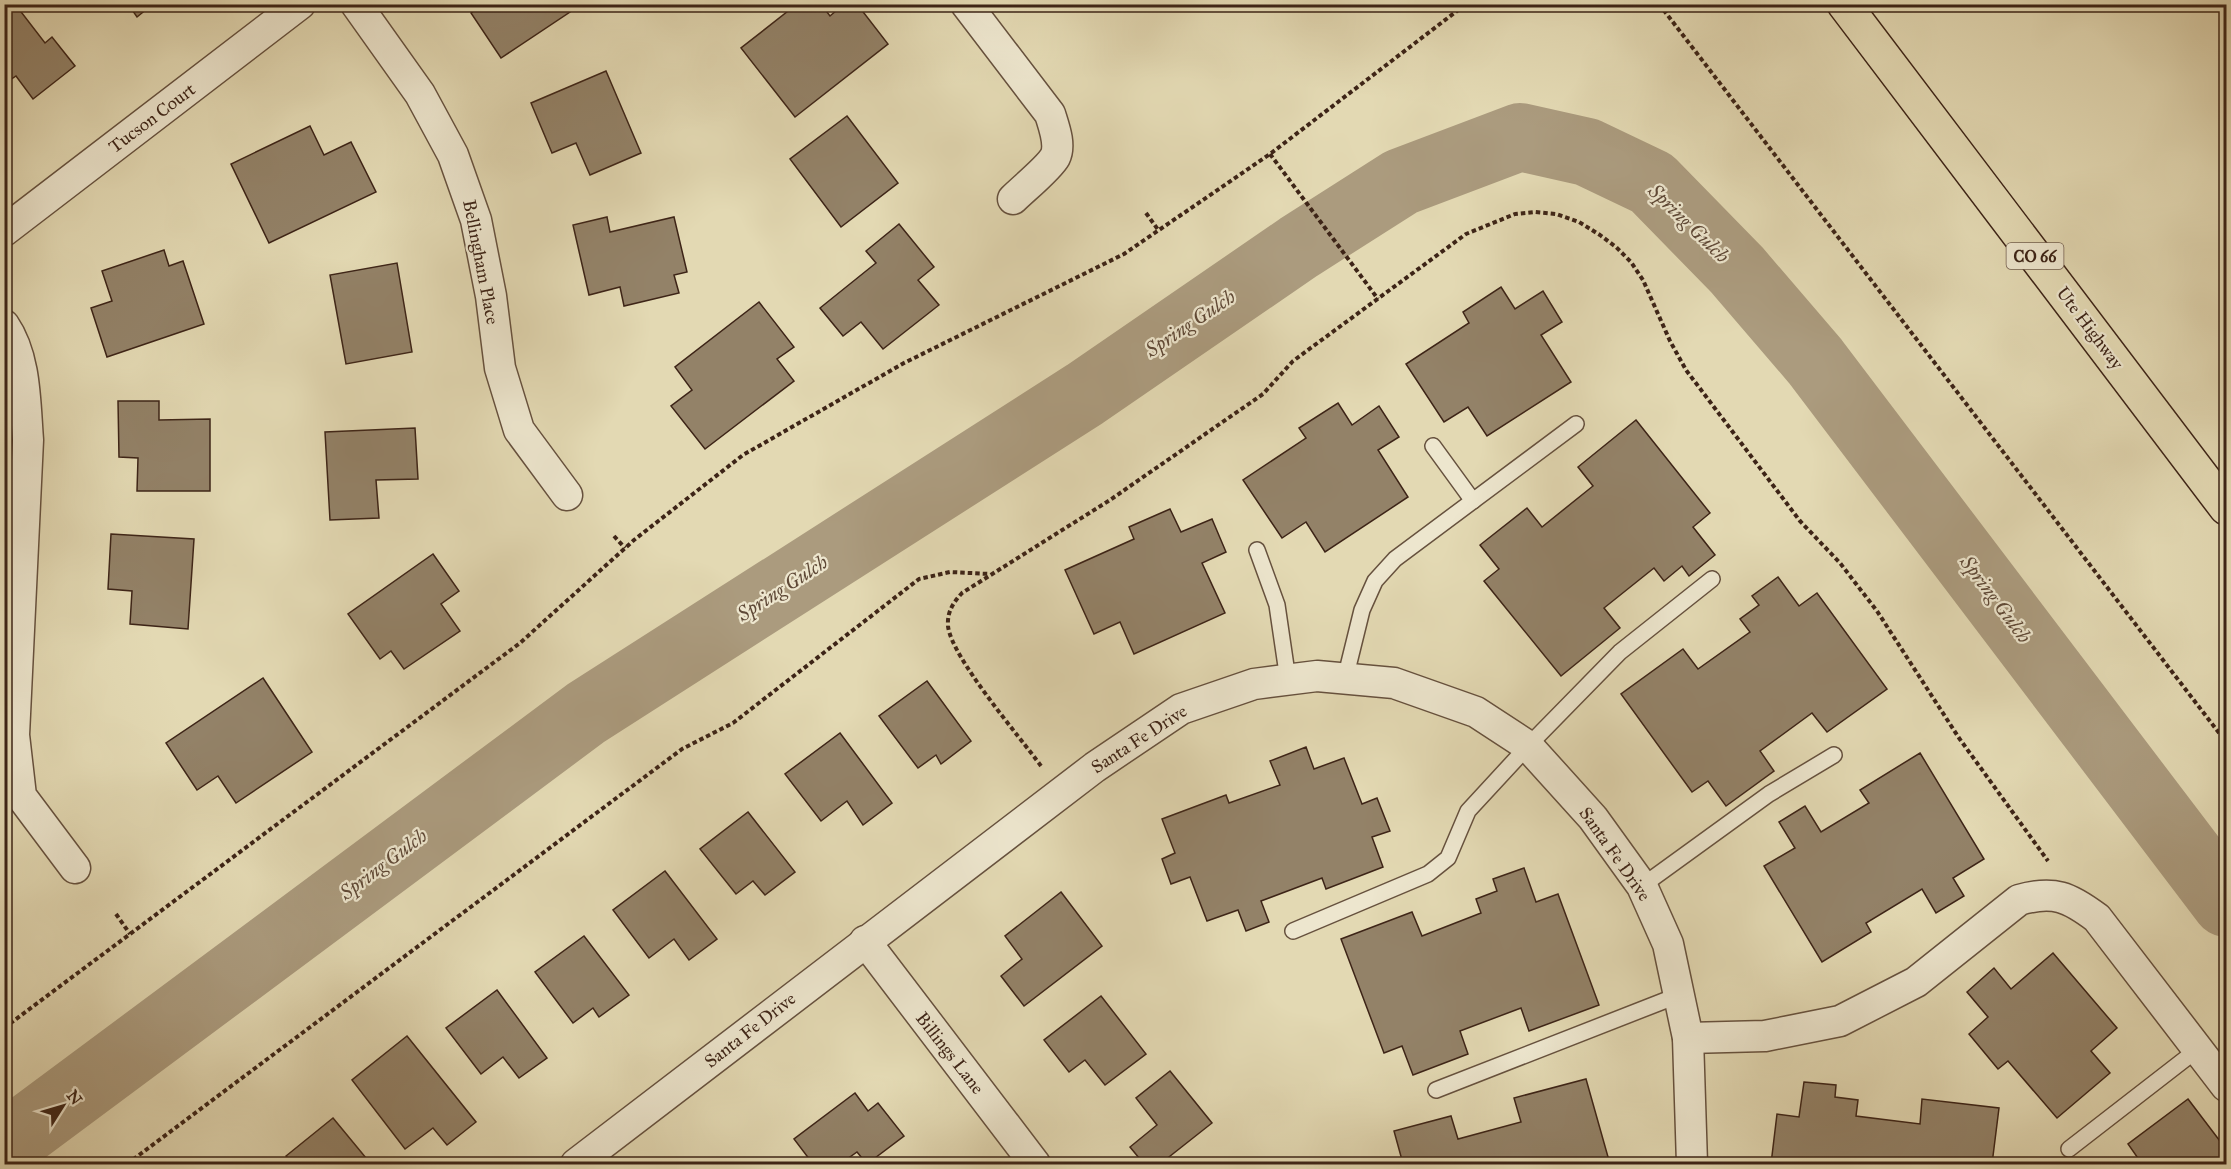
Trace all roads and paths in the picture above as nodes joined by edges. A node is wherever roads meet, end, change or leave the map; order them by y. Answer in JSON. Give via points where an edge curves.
{"nodes":[{"id":1,"x":300,"y":4,"type":"edge"},
{"id":2,"x":356,"y":4,"type":"edge"},
{"id":3,"x":966,"y":4,"type":"edge"},
{"id":4,"x":1466,"y":4,"type":"edge"},
{"id":5,"x":1659,"y":4,"type":"edge"},
{"id":6,"x":1844,"y":4,"type":"edge"},
{"id":7,"x":1270,"y":154,"type":"junction"},
{"id":8,"x":1013,"y":199,"type":"dead end"},
{"id":9,"x":1146,"y":213,"type":"dead end"},
{"id":10,"x":4,"y":231,"type":"edge"},
{"id":11,"x":1159,"y":231,"type":"junction"},
{"id":12,"x":1378,"y":299,"type":"dead end"},
{"id":13,"x":4,"y":325,"type":"edge"},
{"id":14,"x":1576,"y":424,"type":"dead end"},
{"id":15,"x":1432,"y":446,"type":"dead end"},
{"id":16,"x":567,"y":495,"type":"dead end"},
{"id":17,"x":1473,"y":501,"type":"junction"},
{"id":18,"x":2226,"y":508,"type":"edge"},
{"id":19,"x":614,"y":536,"type":"dead end"},
{"id":20,"x":626,"y":548,"type":"junction"},
{"id":21,"x":1257,"y":550,"type":"dead end"},
{"id":22,"x":991,"y":574,"type":"dead end"},
{"id":23,"x":1712,"y":579,"type":"dead end"},
{"id":24,"x":1345,"y":679,"type":"junction"},
{"id":25,"x":1288,"y":680,"type":"junction"},
{"id":26,"x":2226,"y":742,"type":"edge"},
{"id":27,"x":1528,"y":746,"type":"junction"},
{"id":28,"x":1834,"y":755,"type":"dead end"},
{"id":29,"x":75,"y":868,"type":"dead end"},
{"id":30,"x":1642,"y":886,"type":"junction"},
{"id":31,"x":116,"y":914,"type":"dead end"},
{"id":32,"x":1293,"y":931,"type":"dead end"},
{"id":33,"x":130,"y":934,"type":"junction"},
{"id":34,"x":865,"y":941,"type":"junction"},
{"id":35,"x":1679,"y":995,"type":"junction"},
{"id":36,"x":4,"y":1028,"type":"edge"},
{"id":37,"x":1688,"y":1038,"type":"junction"},
{"id":38,"x":2198,"y":1049,"type":"junction"},
{"id":39,"x":2226,"y":1086,"type":"edge"},
{"id":40,"x":1436,"y":1090,"type":"dead end"},
{"id":41,"x":2069,"y":1149,"type":"dead end"},
{"id":42,"x":127,"y":1164,"type":"edge"},
{"id":43,"x":576,"y":1164,"type":"edge"},
{"id":44,"x":1035,"y":1164,"type":"edge"},
{"id":45,"x":1692,"y":1164,"type":"edge"}],
"edges":[{"from":1,"to":10,"type":"street","name":"Tucson Court"},
{"from":2,"to":16,"type":"street","name":"Bellingham Place","via":[[420,94],[453,155],[476,220],[500,368],[519,430]]},
{"from":3,"to":8,"type":"street","via":[[1050,114],[1055,129],[1055,157]]},
{"from":4,"to":7,"type":"path"},
{"from":5,"to":26,"type":"path"},
{"from":6,"to":18,"type":"main road","name":"Ute Highway","number":"CO 66"},
{"from":7,"to":11,"type":"path"},
{"from":7,"to":12,"type":"path"},
{"from":9,"to":11,"type":"path"},
{"from":11,"to":20,"type":"path","via":[[1124,254],[904,363],[743,455]]},
{"from":13,"to":29,"type":"street","via":[[20,366],[28,440],[14,735],[21,796]]},
{"from":14,"to":17,"type":"lane"},
{"from":15,"to":17,"type":"lane"},
{"from":17,"to":24,"type":"lane","via":[[1395,559],[1375,580],[1362,610]]},
{"from":19,"to":20,"type":"path"},
{"from":20,"to":33,"type":"path","via":[[520,643]]},
{"from":21,"to":25,"type":"lane","via":[[1277,605]]},
{"from":22,"to":42,"type":"path","via":[[950,572],[919,579],[733,723],[682,748]]},
{"from":23,"to":27,"type":"lane","via":[[1620,652]]},
{"from":24,"to":25,"type":"street","name":"Santa Fe Drive","via":[[1317,676]]},
{"from":24,"to":27,"type":"street","name":"Santa Fe Drive","via":[[1394,683],[1476,712]]},
{"from":25,"to":34,"type":"street","name":"Santa Fe Drive","via":[[1254,684],[1181,709],[1095,767]]},
{"from":27,"to":30,"type":"street","name":"Santa Fe Drive","via":[[1593,818]]},
{"from":27,"to":32,"type":"lane","via":[[1468,811],[1448,858],[1428,874]]},
{"from":28,"to":30,"type":"lane","via":[[1768,794]]},
{"from":30,"to":35,"type":"street","name":"Santa Fe Drive","via":[[1668,944]]},
{"from":31,"to":33,"type":"path"},
{"from":33,"to":36,"type":"path"},
{"from":34,"to":43,"type":"street","name":"Santa Fe Drive"},
{"from":34,"to":44,"type":"street","name":"Billings Lane"},
{"from":35,"to":37,"type":"street","name":"Santa Fe Drive"},
{"from":35,"to":40,"type":"lane"},
{"from":37,"to":38,"type":"street","via":[[1765,1036],[1840,1021],[1916,982],[2019,900],[2040,894],[2059,896],[2097,918]]},
{"from":37,"to":45,"type":"street","name":"Santa Fe Drive"},
{"from":38,"to":39,"type":"street"},
{"from":38,"to":41,"type":"lane"}]}
